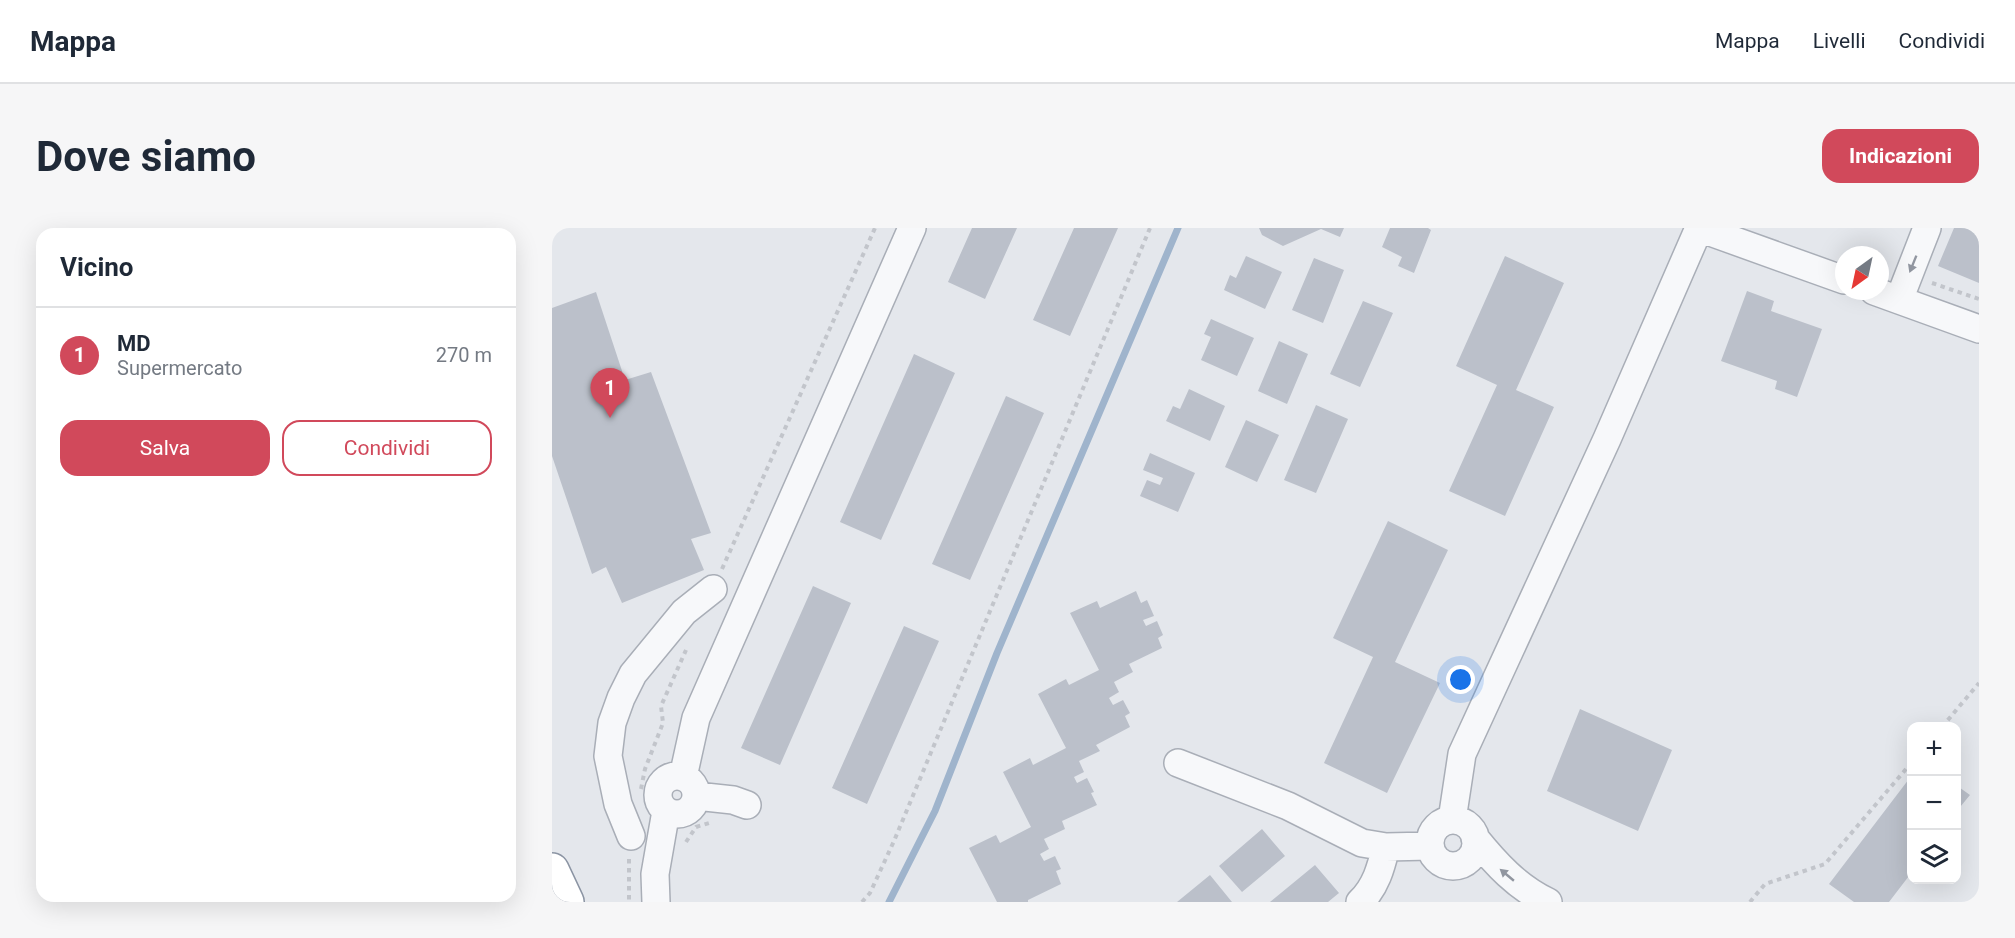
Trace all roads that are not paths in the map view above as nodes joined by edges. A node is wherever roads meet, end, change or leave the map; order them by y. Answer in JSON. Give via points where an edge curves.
{"nodes":[{"id":1,"x":912,"y":228,"type":"edge"},
{"id":2,"x":1699,"y":228,"type":"edge"},
{"id":3,"x":1927,"y":228,"type":"edge"},
{"id":4,"x":1835,"y":277,"type":"edge"},
{"id":5,"x":1889,"y":296,"type":"edge"},
{"id":6,"x":1899,"y":300,"type":"junction"},
{"id":7,"x":1977,"y":329,"type":"edge"},
{"id":8,"x":713,"y":590,"type":"road end"},
{"id":9,"x":1178,"y":763,"type":"dead end"},
{"id":10,"x":689,"y":786,"type":"junction"},
{"id":11,"x":747,"y":805,"type":"dead end"},
{"id":12,"x":1452,"y":820,"type":"junction"},
{"id":13,"x":631,"y":836,"type":"road end"},
{"id":14,"x":1475,"y":838,"type":"junction"},
{"id":15,"x":1430,"y":846,"type":"junction"},
{"id":16,"x":1386,"y":847,"type":"junction"},
{"id":17,"x":552,"y":870,"type":"edge"},
{"id":18,"x":567,"y":902,"type":"edge"},
{"id":19,"x":656,"y":902,"type":"edge"},
{"id":20,"x":1360,"y":902,"type":"edge"},
{"id":21,"x":1548,"y":902,"type":"edge"}],
"edges":[{"from":1,"to":10,"type":"street","via":[[696,718]]},
{"from":2,"to":4,"type":"street"},
{"from":2,"to":12,"type":"street","via":[[1462,754]]},
{"from":3,"to":6,"type":"street","one_way":true},
{"from":5,"to":6,"type":"street"},
{"from":6,"to":7,"type":"street"},
{"from":8,"to":13,"type":"street","via":[[684,612],[633,674],[612,723],[608,756],[618,804]]},
{"from":9,"to":16,"type":"street","via":[[1288,806],[1362,843]]},
{"from":10,"to":11,"type":"street"},
{"from":10,"to":19,"type":"street","via":[[671,777],[661,784],[658,795],[666,811],[655,874]]},
{"from":12,"to":14,"type":"street","via":[[1467,825]]},
{"from":12,"to":15,"type":"street","via":[[1438,825]]},
{"from":14,"to":15,"type":"street","via":[[1470,859],[1457,866],[1436,859]]},
{"from":21,"to":14,"type":"street","one_way":true,"via":[[1530,894],[1498,867]]},
{"from":15,"to":16,"type":"street"},
{"from":16,"to":20,"type":"street","via":[[1379,873]]},
{"from":17,"to":18,"type":"highway"}]}
